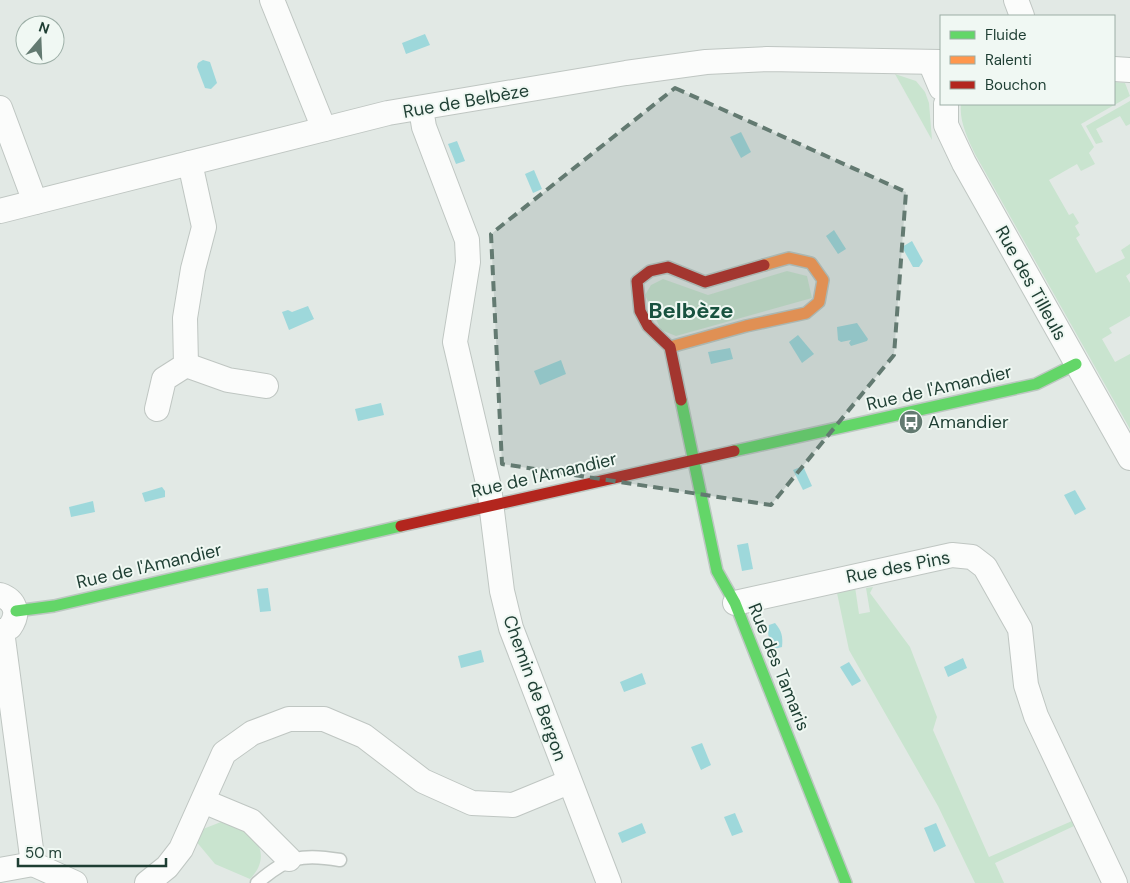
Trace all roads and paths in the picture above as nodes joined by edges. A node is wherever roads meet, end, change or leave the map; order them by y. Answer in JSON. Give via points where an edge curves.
{"nodes":[{"id":1,"x":272,"y":0,"type":"edge"},
{"id":2,"x":1016,"y":0,"type":"edge"},
{"id":3,"x":1022,"y":15,"type":"edge"},
{"id":4,"x":936,"y":62,"type":"edge"},
{"id":5,"x":1115,"y":69,"type":"edge"},
{"id":6,"x":1130,"y":70,"type":"edge"},
{"id":7,"x":940,"y":83,"type":"edge"},
{"id":8,"x":946,"y":105,"type":"edge"},
{"id":9,"x":0,"y":108,"type":"edge"},
{"id":10,"x":421,"y":109,"type":"junction"},
{"id":11,"x":324,"y":129,"type":"junction"},
{"id":12,"x":190,"y":163,"type":"junction"},
{"id":13,"x":35,"y":202,"type":"junction"},
{"id":14,"x":0,"y":211,"type":"edge"},
{"id":15,"x":670,"y":347,"type":"junction"},
{"id":16,"x":186,"y":364,"type":"junction"},
{"id":17,"x":1076,"y":364,"type":"junction"},
{"id":18,"x":266,"y":386,"type":"dead end"},
{"id":19,"x":157,"y":409,"type":"dead end"},
{"id":20,"x":1130,"y":458,"type":"edge"},
{"id":21,"x":694,"y":460,"type":"junction"},
{"id":22,"x":492,"y":505,"type":"junction"},
{"id":23,"x":8,"y":603,"type":"edge"},
{"id":24,"x":735,"y":603,"type":"junction"},
{"id":25,"x":1,"y":631,"type":"edge"},
{"id":26,"x":569,"y":782,"type":"junction"},
{"id":27,"x":203,"y":801,"type":"junction"},
{"id":28,"x":289,"y":860,"type":"junction"},
{"id":29,"x":340,"y":860,"type":"dead end"},
{"id":30,"x":34,"y":864,"type":"junction"},
{"id":31,"x":0,"y":870,"type":"edge"},
{"id":32,"x":75,"y":883,"type":"edge"},
{"id":33,"x":147,"y":883,"type":"edge"},
{"id":34,"x":257,"y":883,"type":"edge"},
{"id":35,"x":609,"y":883,"type":"edge"},
{"id":36,"x":846,"y":883,"type":"edge"},
{"id":37,"x":1115,"y":883,"type":"edge"}],
"edges":[{"from":1,"to":11,"type":"street"},
{"from":2,"to":3,"type":"street"},
{"from":4,"to":7,"type":"street"},
{"from":4,"to":10,"type":"street","name":"Rue de Belbèze","via":[[767,59],[706,62]]},
{"from":5,"to":6,"type":"street"},
{"from":8,"to":17,"type":"street","name":"Rue des Tilleuls","via":[[946,125],[964,163]]},
{"from":9,"to":13,"type":"street"},
{"from":10,"to":11,"type":"street","name":"Rue de Belbèze","via":[[388,113]]},
{"from":10,"to":22,"type":"street","name":"Chemin de Bergon","via":[[424,127],[467,240],[468,262],[455,342]]},
{"from":11,"to":12,"type":"street","name":"Rue de Belbèze"},
{"from":12,"to":13,"type":"street","name":"Rue de Belbèze"},
{"from":12,"to":16,"type":"street","via":[[204,227],[185,318]]},
{"from":13,"to":14,"type":"street","name":"Rue de Belbèze"},
{"from":15,"to":15,"type":"street","via":[[806,314],[819,302],[822,280],[811,263],[789,258],[705,282],[668,266],[650,271],[637,281],[636,302],[643,320]]},
{"from":15,"to":21,"type":"street","name":"Rue des Tamaris"},
{"from":16,"to":18,"type":"street","via":[[228,380]]},
{"from":16,"to":19,"type":"street","via":[[164,379]]},
{"from":17,"to":20,"type":"street","name":"Rue des Tilleuls"},
{"from":17,"to":21,"type":"street","name":"Rue de l'Amandier","via":[[1036,384],[993,395]]},
{"from":21,"to":22,"type":"street","name":"Rue de l'Amandier"},
{"from":21,"to":24,"type":"street","name":"Rue des Tamaris","via":[[717,571]]},
{"from":22,"to":23,"type":"street","name":"Rue de l'Amandier","via":[[54,606]]},
{"from":22,"to":26,"type":"street","name":"Chemin de Bergon","via":[[510,628]]},
{"from":23,"to":25,"type":"street","via":[[15,619],[11,626]]},
{"from":24,"to":36,"type":"street","name":"Rue des Tamaris"},
{"from":24,"to":37,"type":"street","name":"Rue des Pins","via":[[952,555],[972,557],[985,568],[1020,629],[1026,685],[1036,716]]},
{"from":25,"to":30,"type":"street"},
{"from":26,"to":27,"type":"street","via":[[513,805],[472,803],[423,780],[364,736],[324,719],[289,719],[252,733],[224,753]]},
{"from":26,"to":35,"type":"street","name":"Chemin de Bergon"},
{"from":27,"to":28,"type":"street","via":[[250,821]]},
{"from":27,"to":33,"type":"street","via":[[181,848],[167,866]]},
{"from":28,"to":29,"type":"lane","via":[[318,856]]},
{"from":28,"to":34,"type":"lane"},
{"from":30,"to":31,"type":"street"},
{"from":30,"to":32,"type":"street"}]}
